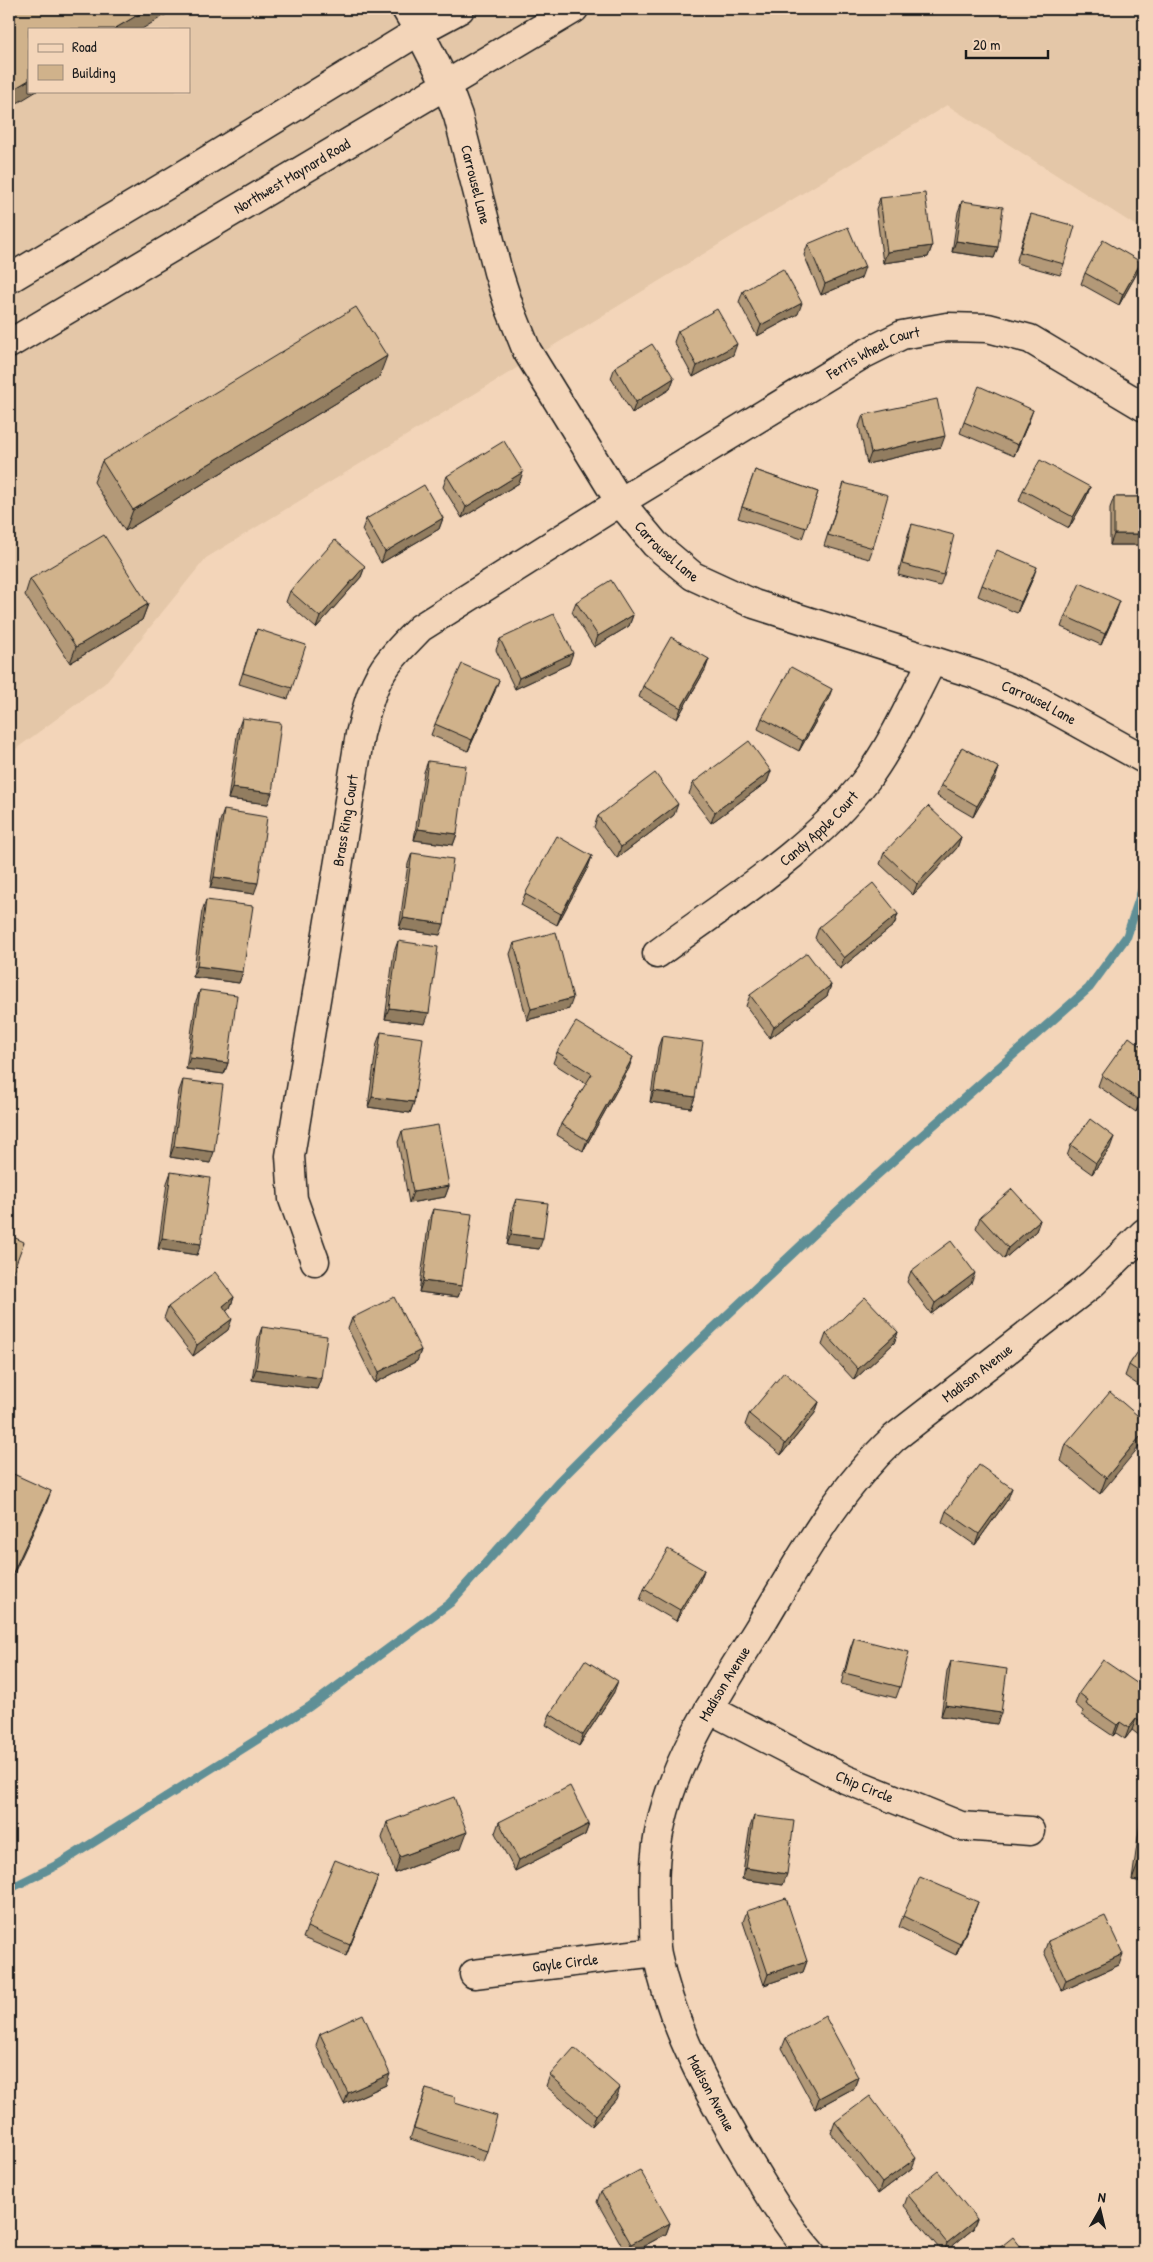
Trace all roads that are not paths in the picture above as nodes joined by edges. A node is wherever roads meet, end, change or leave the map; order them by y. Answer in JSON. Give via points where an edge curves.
{"nodes":[{"id":1,"x":460,"y":9,"type":"edge"},
{"id":2,"x":574,"y":9,"type":"edge"},
{"id":3,"x":413,"y":20,"type":"edge"},
{"id":4,"x":446,"y":84,"type":"junction"},
{"id":5,"x":9,"y":278,"type":"edge"},
{"id":6,"x":9,"y":344,"type":"edge"},
{"id":7,"x":1144,"y":407,"type":"edge"},
{"id":8,"x":620,"y":502,"type":"junction"},
{"id":9,"x":932,"y":661,"type":"junction"},
{"id":10,"x":1144,"y":759,"type":"edge"},
{"id":11,"x":658,"y":954,"type":"dead end"},
{"id":12,"x":1144,"y":1233,"type":"edge"},
{"id":13,"x":315,"y":1261,"type":"dead end"},
{"id":14,"x":709,"y":1709,"type":"junction"},
{"id":15,"x":1030,"y":1831,"type":"dead end"},
{"id":16,"x":656,"y":1952,"type":"junction"},
{"id":17,"x":474,"y":1974,"type":"dead end"},
{"id":18,"x":811,"y":2253,"type":"edge"}],
"edges":[{"from":1,"to":3,"type":"street"},
{"from":2,"to":4,"type":"street","name":"Northwest Maynard Road"},
{"from":3,"to":4,"type":"street","name":"Carrousel Lane"},
{"from":3,"to":5,"type":"street","via":[[177,179]]},
{"from":4,"to":6,"type":"street","name":"Northwest Maynard Road"},
{"from":4,"to":8,"type":"street","name":"Carrousel Lane","via":[[458,116],[498,272],[524,342]]},
{"from":7,"to":8,"type":"street","name":"Ferris Wheel Court","via":[[1030,339],[988,328],[947,327],[902,335],[860,356]]},
{"from":8,"to":9,"type":"street","name":"Carrousel Lane","via":[[655,544],[693,576],[754,604]]},
{"from":8,"to":13,"type":"street","name":"Brass Ring Court","via":[[420,628],[397,651],[371,694],[360,734],[290,1156],[293,1199]]},
{"from":9,"to":10,"type":"street","name":"Carrousel Lane","via":[[1032,697]]},
{"from":9,"to":11,"type":"street","name":"Candy Apple Court","via":[[867,779],[837,815],[785,860]]},
{"from":12,"to":14,"type":"street","name":"Madison Avenue","via":[[1092,1284],[894,1438],[868,1462],[806,1548]]},
{"from":14,"to":15,"type":"street","name":"Chip Circle","via":[[845,1779],[960,1826]]},
{"from":14,"to":16,"type":"street","name":"Madison Avenue","via":[[680,1765],[661,1824],[654,1888]]},
{"from":16,"to":17,"type":"street","name":"Gayle Circle"},
{"from":16,"to":18,"type":"street","name":"Madison Avenue","via":[[677,2026],[702,2079],[789,2228]]}]}
